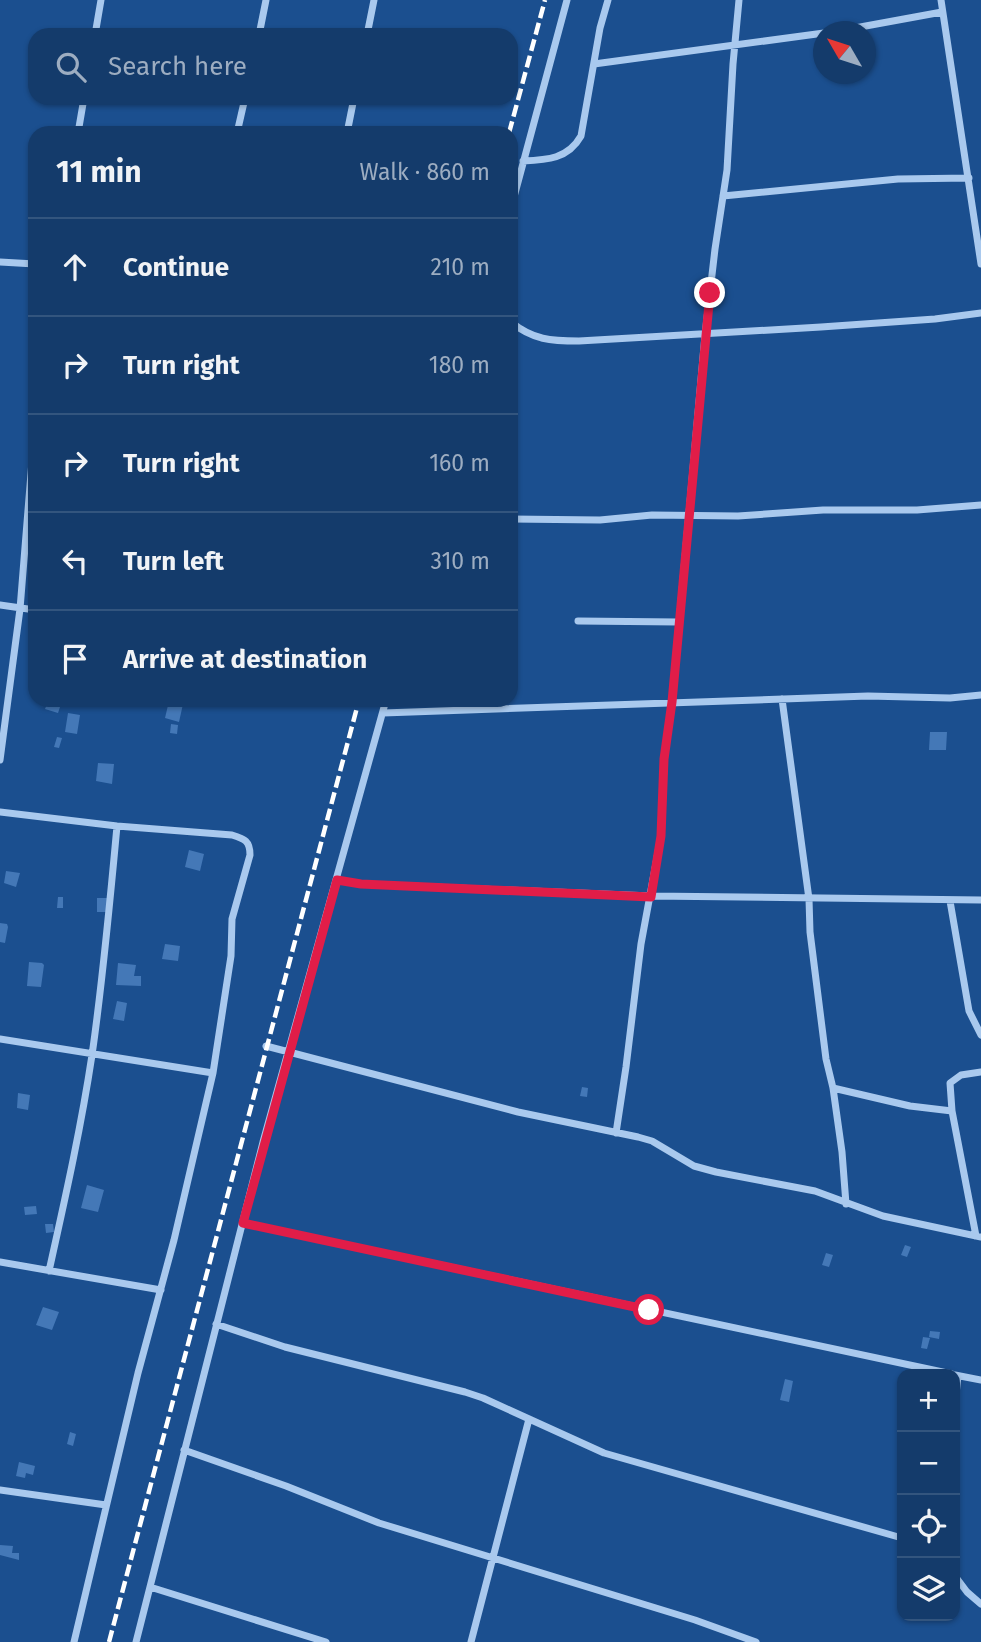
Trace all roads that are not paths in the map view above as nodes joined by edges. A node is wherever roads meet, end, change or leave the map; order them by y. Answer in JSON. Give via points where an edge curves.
{"nodes":[{"id":1,"x":101,"y":0,"type":"edge"},
{"id":2,"x":266,"y":0,"type":"edge"},
{"id":3,"x":374,"y":0,"type":"edge"},
{"id":4,"x":567,"y":0,"type":"edge"},
{"id":5,"x":608,"y":0,"type":"edge"},
{"id":6,"x":739,"y":0,"type":"edge"},
{"id":7,"x":941,"y":0,"type":"edge"},
{"id":8,"x":942,"y":12,"type":"junction"},
{"id":9,"x":876,"y":24,"type":"edge"},
{"id":10,"x":96,"y":28,"type":"edge"},
{"id":11,"x":260,"y":28,"type":"edge"},
{"id":12,"x":368,"y":28,"type":"edge"},
{"id":13,"x":813,"y":35,"type":"edge"},
{"id":14,"x":735,"y":46,"type":"junction"},
{"id":15,"x":594,"y":64,"type":"junction"},
{"id":16,"x":83,"y":105,"type":"edge"},
{"id":17,"x":243,"y":105,"type":"edge"},
{"id":18,"x":353,"y":105,"type":"edge"},
{"id":19,"x":79,"y":126,"type":"edge"},
{"id":20,"x":238,"y":126,"type":"edge"},
{"id":21,"x":348,"y":126,"type":"edge"},
{"id":22,"x":523,"y":161,"type":"junction"},
{"id":23,"x":969,"y":178,"type":"junction"},
{"id":24,"x":518,"y":181,"type":"edge"},
{"id":25,"x":723,"y":196,"type":"junction"},
{"id":26,"x":0,"y":262,"type":"edge"},
{"id":27,"x":28,"y":264,"type":"edge"},
{"id":28,"x":981,"y":264,"type":"edge"},
{"id":29,"x":981,"y":313,"type":"edge"},
{"id":30,"x":518,"y":328,"type":"edge"},
{"id":31,"x":705,"y":335,"type":"junction"},
{"id":32,"x":981,"y":505,"type":"edge"},
{"id":33,"x":28,"y":510,"type":"edge"},
{"id":34,"x":688,"y":515,"type":"junction"},
{"id":35,"x":518,"y":519,"type":"edge"},
{"id":36,"x":0,"y":605,"type":"edge"},
{"id":37,"x":20,"y":609,"type":"junction"},
{"id":38,"x":28,"y":610,"type":"edge"},
{"id":39,"x":578,"y":621,"type":"dead end"},
{"id":40,"x":678,"y":622,"type":"junction"},
{"id":41,"x":980,"y":696,"type":"edge"},
{"id":42,"x":782,"y":699,"type":"junction"},
{"id":43,"x":672,"y":702,"type":"junction"},
{"id":44,"x":384,"y":707,"type":"edge"},
{"id":45,"x":383,"y":713,"type":"junction"},
{"id":46,"x":0,"y":760,"type":"edge"},
{"id":47,"x":0,"y":811,"type":"edge"},
{"id":48,"x":117,"y":826,"type":"junction"},
{"id":49,"x":337,"y":880,"type":"junction"},
{"id":50,"x":651,"y":897,"type":"junction"},
{"id":51,"x":809,"y":899,"type":"junction"},
{"id":52,"x":981,"y":900,"type":"edge"},
{"id":53,"x":950,"y":901,"type":"junction"},
{"id":54,"x":981,"y":1035,"type":"edge"},
{"id":55,"x":0,"y":1039,"type":"edge"},
{"id":56,"x":266,"y":1046,"type":"dead end"},
{"id":57,"x":288,"y":1051,"type":"junction"},
{"id":58,"x":92,"y":1054,"type":"junction"},
{"id":59,"x":981,"y":1072,"type":"edge"},
{"id":60,"x":213,"y":1073,"type":"junction"},
{"id":61,"x":833,"y":1088,"type":"junction"},
{"id":62,"x":952,"y":1111,"type":"junction"},
{"id":63,"x":615,"y":1133,"type":"junction"},
{"id":64,"x":846,"y":1204,"type":"junction"},
{"id":65,"x":243,"y":1223,"type":"junction"},
{"id":66,"x":978,"y":1236,"type":"edge"},
{"id":67,"x":0,"y":1262,"type":"edge"},
{"id":68,"x":49,"y":1271,"type":"junction"},
{"id":69,"x":161,"y":1290,"type":"junction"},
{"id":70,"x":216,"y":1324,"type":"junction"},
{"id":71,"x":927,"y":1369,"type":"edge"},
{"id":72,"x":960,"y":1376,"type":"edge"},
{"id":73,"x":981,"y":1380,"type":"edge"},
{"id":74,"x":529,"y":1419,"type":"junction"},
{"id":75,"x":184,"y":1450,"type":"junction"},
{"id":76,"x":0,"y":1490,"type":"edge"},
{"id":77,"x":106,"y":1505,"type":"junction"},
{"id":78,"x":897,"y":1537,"type":"edge"},
{"id":79,"x":492,"y":1559,"type":"junction"},
{"id":80,"x":960,"y":1583,"type":"edge"},
{"id":81,"x":150,"y":1587,"type":"junction"},
{"id":82,"x":981,"y":1604,"type":"edge"},
{"id":83,"x":74,"y":1642,"type":"edge"},
{"id":84,"x":136,"y":1642,"type":"edge"},
{"id":85,"x":326,"y":1642,"type":"edge"},
{"id":86,"x":471,"y":1642,"type":"edge"},
{"id":87,"x":756,"y":1642,"type":"edge"}],
"edges":[{"from":1,"to":10,"type":"street"},
{"from":2,"to":11,"type":"street"},
{"from":3,"to":12,"type":"street"},
{"from":4,"to":22,"type":"street"},
{"from":5,"to":15,"type":"street"},
{"from":6,"to":14,"type":"street"},
{"from":7,"to":8,"type":"street"},
{"from":8,"to":9,"type":"street"},
{"from":8,"to":23,"type":"street"},
{"from":13,"to":14,"type":"street"},
{"from":14,"to":15,"type":"street"},
{"from":14,"to":25,"type":"street"},
{"from":15,"to":22,"type":"street","via":[[581,136],[574,148],[555,157]]},
{"from":16,"to":19,"type":"street"},
{"from":17,"to":20,"type":"street"},
{"from":18,"to":21,"type":"street"},
{"from":22,"to":24,"type":"street"},
{"from":23,"to":25,"type":"street","via":[[898,179]]},
{"from":23,"to":28,"type":"street"},
{"from":25,"to":31,"type":"street"},
{"from":26,"to":27,"type":"street"},
{"from":29,"to":31,"type":"street"},
{"from":30,"to":31,"type":"street","via":[[541,339],[562,341]]},
{"from":31,"to":34,"type":"street"},
{"from":32,"to":34,"type":"street"},
{"from":33,"to":37,"type":"street"},
{"from":34,"to":35,"type":"street"},
{"from":34,"to":40,"type":"street"},
{"from":36,"to":37,"type":"street"},
{"from":37,"to":38,"type":"street"},
{"from":37,"to":46,"type":"street"},
{"from":39,"to":40,"type":"street"},
{"from":40,"to":43,"type":"street"},
{"from":41,"to":42,"type":"street"},
{"from":42,"to":43,"type":"street"},
{"from":42,"to":51,"type":"street"},
{"from":43,"to":45,"type":"street"},
{"from":43,"to":50,"type":"street"},
{"from":44,"to":45,"type":"street"},
{"from":45,"to":49,"type":"street"},
{"from":47,"to":48,"type":"street"},
{"from":48,"to":58,"type":"street"},
{"from":48,"to":60,"type":"street","via":[[232,835],[250,846],[232,919],[231,956]]},
{"from":49,"to":50,"type":"street"},
{"from":49,"to":57,"type":"street"},
{"from":50,"to":51,"type":"street"},
{"from":50,"to":63,"type":"street"},
{"from":51,"to":53,"type":"street"},
{"from":51,"to":61,"type":"street"},
{"from":52,"to":53,"type":"street"},
{"from":53,"to":54,"type":"street","via":[[969,1011]]},
{"from":55,"to":58,"type":"street"},
{"from":56,"to":57,"type":"street"},
{"from":57,"to":63,"type":"street"},
{"from":57,"to":65,"type":"street"},
{"from":58,"to":60,"type":"street"},
{"from":58,"to":68,"type":"street"},
{"from":59,"to":62,"type":"street","via":[[961,1075],[950,1083]]},
{"from":60,"to":69,"type":"street"},
{"from":61,"to":62,"type":"street"},
{"from":61,"to":64,"type":"street"},
{"from":62,"to":66,"type":"street"},
{"from":63,"to":64,"type":"street","via":[[652,1141],[694,1166],[815,1191]]},
{"from":64,"to":66,"type":"street"},
{"from":65,"to":70,"type":"street"},
{"from":65,"to":71,"type":"street"},
{"from":67,"to":68,"type":"street"},
{"from":68,"to":69,"type":"street"},
{"from":69,"to":77,"type":"street"},
{"from":70,"to":74,"type":"street","via":[[285,1347],[465,1392]]},
{"from":70,"to":75,"type":"street"},
{"from":72,"to":73,"type":"street"},
{"from":74,"to":78,"type":"street","via":[[604,1453]]},
{"from":74,"to":79,"type":"street"},
{"from":75,"to":79,"type":"street","via":[[379,1523]]},
{"from":75,"to":81,"type":"street"},
{"from":76,"to":77,"type":"street"},
{"from":77,"to":83,"type":"street"},
{"from":79,"to":86,"type":"street"},
{"from":79,"to":87,"type":"street"},
{"from":80,"to":82,"type":"street"},
{"from":81,"to":84,"type":"street"},
{"from":81,"to":85,"type":"street"}]}
